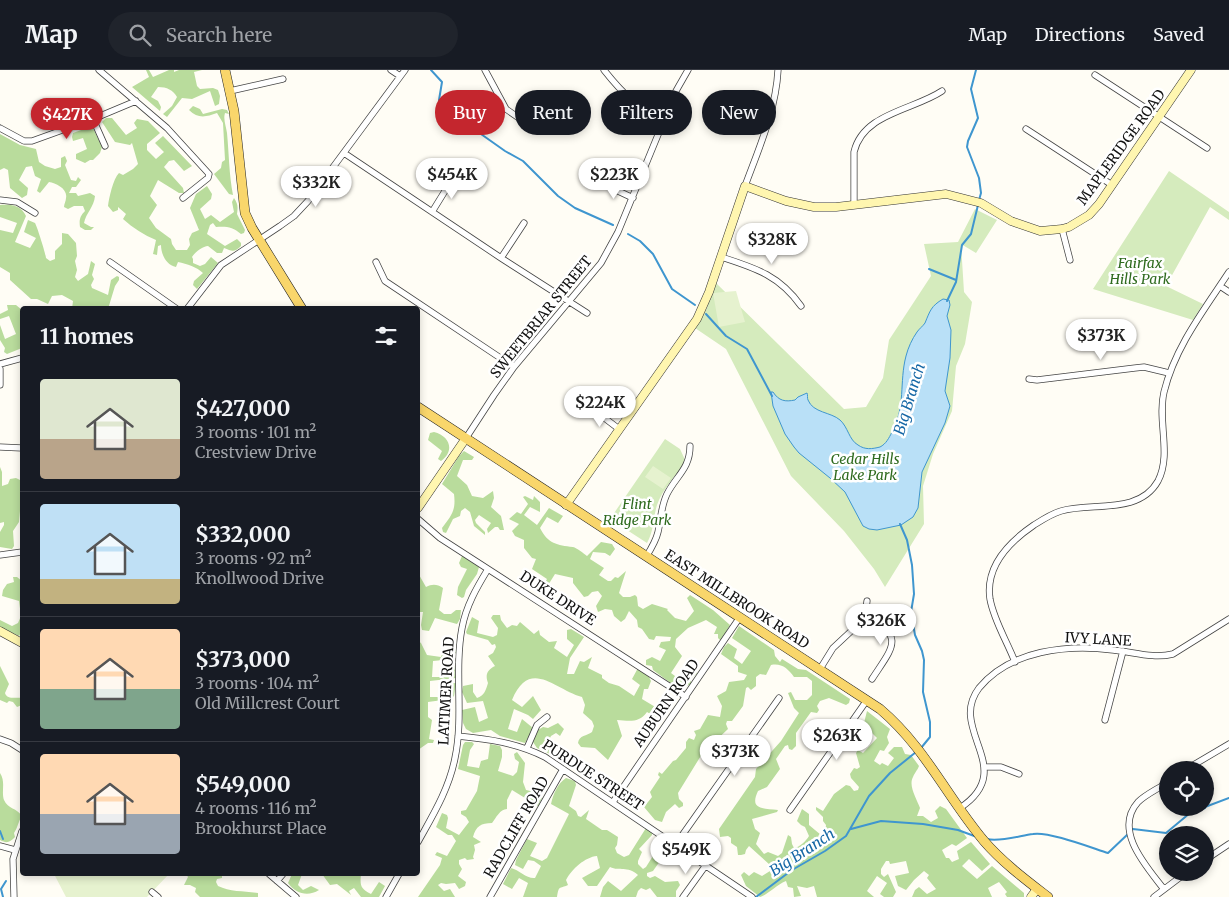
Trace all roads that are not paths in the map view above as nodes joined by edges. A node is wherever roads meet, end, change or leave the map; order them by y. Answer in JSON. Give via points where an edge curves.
{"nodes":[{"id":1,"x":99,"y":70,"type":"edge"},
{"id":2,"x":225,"y":70,"type":"edge"},
{"id":3,"x":391,"y":70,"type":"edge"},
{"id":4,"x":405,"y":70,"type":"edge"},
{"id":5,"x":485,"y":70,"type":"edge"},
{"id":6,"x":604,"y":70,"type":"edge"},
{"id":7,"x":688,"y":70,"type":"edge"},
{"id":8,"x":778,"y":70,"type":"edge"},
{"id":9,"x":1191,"y":70,"type":"edge"},
{"id":10,"x":1095,"y":75,"type":"dead end"},
{"id":11,"x":400,"y":76,"type":"junction"},
{"id":12,"x":283,"y":79,"type":"dead end"},
{"id":13,"x":620,"y":90,"type":"edge"},
{"id":14,"x":677,"y":90,"type":"edge"},
{"id":15,"x":230,"y":91,"type":"junction"},
{"id":16,"x":942,"y":91,"type":"dead end"},
{"id":17,"x":136,"y":101,"type":"junction"},
{"id":18,"x":515,"y":115,"type":"edge"},
{"id":19,"x":1159,"y":117,"type":"junction"},
{"id":20,"x":93,"y":119,"type":"junction"},
{"id":21,"x":0,"y":128,"type":"edge"},
{"id":22,"x":1026,"y":129,"type":"dead end"},
{"id":23,"x":658,"y":135,"type":"edge"},
{"id":24,"x":105,"y":146,"type":"dead end"},
{"id":25,"x":1207,"y":148,"type":"dead end"},
{"id":26,"x":344,"y":153,"type":"junction"},
{"id":27,"x":453,"y":178,"type":"dead end"},
{"id":28,"x":603,"y":184,"type":"dead end"},
{"id":29,"x":1112,"y":185,"type":"junction"},
{"id":30,"x":745,"y":186,"type":"junction"},
{"id":31,"x":184,"y":198,"type":"dead end"},
{"id":32,"x":633,"y":198,"type":"junction"},
{"id":33,"x":0,"y":200,"type":"edge"},
{"id":34,"x":854,"y":205,"type":"junction"},
{"id":35,"x":432,"y":212,"type":"junction"},
{"id":36,"x":35,"y":214,"type":"dead end"},
{"id":37,"x":524,"y":223,"type":"dead end"},
{"id":38,"x":1062,"y":230,"type":"junction"},
{"id":39,"x":260,"y":240,"type":"junction"},
{"id":40,"x":501,"y":258,"type":"junction"},
{"id":41,"x":721,"y":258,"type":"junction"},
{"id":42,"x":1070,"y":260,"type":"dead end"},
{"id":43,"x":110,"y":262,"type":"dead end"},
{"id":44,"x":376,"y":262,"type":"dead end"},
{"id":45,"x":1229,"y":272,"type":"edge"},
{"id":46,"x":1220,"y":286,"type":"junction"},
{"id":47,"x":1229,"y":292,"type":"edge"},
{"id":48,"x":569,"y":302,"type":"junction"},
{"id":49,"x":174,"y":306,"type":"edge"},
{"id":50,"x":189,"y":306,"type":"edge"},
{"id":51,"x":300,"y":306,"type":"edge"},
{"id":52,"x":801,"y":306,"type":"dead end"},
{"id":53,"x":588,"y":313,"type":"dead end"},
{"id":54,"x":20,"y":359,"type":"edge"},
{"id":55,"x":0,"y":364,"type":"edge"},
{"id":56,"x":514,"y":367,"type":"junction"},
{"id":57,"x":0,"y":369,"type":"edge"},
{"id":58,"x":1169,"y":373,"type":"junction"},
{"id":59,"x":1029,"y":379,"type":"dead end"},
{"id":60,"x":0,"y":385,"type":"edge"},
{"id":61,"x":420,"y":408,"type":"edge"},
{"id":62,"x":594,"y":410,"type":"dead end"},
{"id":63,"x":619,"y":429,"type":"junction"},
{"id":64,"x":466,"y":438,"type":"junction"},
{"id":65,"x":690,"y":446,"type":"dead end"},
{"id":66,"x":0,"y":447,"type":"edge"},
{"id":67,"x":20,"y":448,"type":"edge"},
{"id":68,"x":420,"y":505,"type":"edge"},
{"id":69,"x":566,"y":505,"type":"junction"},
{"id":70,"x":420,"y":521,"type":"edge"},
{"id":71,"x":20,"y":552,"type":"edge"},
{"id":72,"x":0,"y":555,"type":"edge"},
{"id":73,"x":646,"y":557,"type":"junction"},
{"id":74,"x":488,"y":569,"type":"junction"},
{"id":75,"x":867,"y":601,"type":"dead end"},
{"id":76,"x":865,"y":616,"type":"junction"},
{"id":77,"x":740,"y":617,"type":"junction"},
{"id":78,"x":1229,"y":620,"type":"edge"},
{"id":79,"x":0,"y":631,"type":"edge"},
{"id":80,"x":20,"y":642,"type":"edge"},
{"id":81,"x":1123,"y":651,"type":"junction"},
{"id":82,"x":1015,"y":662,"type":"junction"},
{"id":83,"x":820,"y":669,"type":"junction"},
{"id":84,"x":872,"y":679,"type":"dead end"},
{"id":85,"x":686,"y":697,"type":"junction"},
{"id":86,"x":778,"y":698,"type":"dead end"},
{"id":87,"x":867,"y":700,"type":"junction"},
{"id":88,"x":547,"y":717,"type":"dead end"},
{"id":89,"x":1105,"y":720,"type":"dead end"},
{"id":90,"x":458,"y":736,"type":"junction"},
{"id":91,"x":0,"y":739,"type":"edge"},
{"id":92,"x":1229,"y":744,"type":"edge"},
{"id":93,"x":527,"y":748,"type":"junction"},
{"id":94,"x":20,"y":749,"type":"edge"},
{"id":95,"x":1200,"y":761,"type":"edge"},
{"id":96,"x":984,"y":767,"type":"junction"},
{"id":97,"x":563,"y":769,"type":"junction"},
{"id":98,"x":1019,"y":774,"type":"dead end"},
{"id":99,"x":1159,"y":788,"type":"edge"},
{"id":100,"x":613,"y":802,"type":"junction"},
{"id":101,"x":960,"y":808,"type":"junction"},
{"id":102,"x":790,"y":810,"type":"dead end"},
{"id":103,"x":20,"y":836,"type":"edge"},
{"id":104,"x":420,"y":838,"type":"edge"},
{"id":105,"x":676,"y":844,"type":"junction"},
{"id":106,"x":1229,"y":844,"type":"edge"},
{"id":107,"x":0,"y":846,"type":"edge"},
{"id":108,"x":15,"y":850,"type":"junction"},
{"id":109,"x":1214,"y":854,"type":"edge"},
{"id":110,"x":706,"y":865,"type":"junction"},
{"id":111,"x":271,"y":876,"type":"edge"},
{"id":112,"x":281,"y":876,"type":"edge"},
{"id":113,"x":398,"y":876,"type":"edge"},
{"id":114,"x":277,"y":881,"type":"junction"},
{"id":115,"x":1174,"y":881,"type":"edge"},
{"id":116,"x":1163,"y":888,"type":"junction"},
{"id":117,"x":1037,"y":889,"type":"junction"},
{"id":118,"x":152,"y":892,"type":"dead end"},
{"id":119,"x":14,"y":897,"type":"edge"},
{"id":120,"x":158,"y":897,"type":"edge"},
{"id":121,"x":296,"y":897,"type":"edge"},
{"id":122,"x":386,"y":897,"type":"edge"},
{"id":123,"x":490,"y":897,"type":"edge"},
{"id":124,"x":683,"y":897,"type":"edge"},
{"id":125,"x":752,"y":897,"type":"edge"},
{"id":126,"x":1031,"y":897,"type":"edge"},
{"id":127,"x":1048,"y":897,"type":"edge"},
{"id":128,"x":1154,"y":897,"type":"edge"}],
"edges":[{"from":1,"to":17,"type":"street"},
{"from":2,"to":15,"type":"main road"},
{"from":3,"to":11,"type":"street"},
{"from":4,"to":11,"type":"street"},
{"from":5,"to":18,"type":"street","via":[[506,109]]},
{"from":6,"to":13,"type":"street"},
{"from":7,"to":14,"type":"street","name":"SWEETBRIAR STREET"},
{"from":8,"to":30,"type":"street","via":[[772,107]]},
{"from":9,"to":19,"type":"street","name":"MAPLERIDGE ROAD"},
{"from":10,"to":19,"type":"street"},
{"from":11,"to":26,"type":"street"},
{"from":12,"to":15,"type":"street"},
{"from":15,"to":39,"type":"main road","via":[[245,213]]},
{"from":16,"to":34,"type":"street","via":[[877,121],[860,137],[854,152]]},
{"from":17,"to":20,"type":"street"},
{"from":17,"to":31,"type":"street","via":[[209,174]]},
{"from":19,"to":25,"type":"street"},
{"from":19,"to":29,"type":"street","name":"MAPLERIDGE ROAD"},
{"from":20,"to":21,"type":"street","via":[[32,142]]},
{"from":20,"to":24,"type":"street"},
{"from":22,"to":29,"type":"street"},
{"from":23,"to":32,"type":"street","name":"SWEETBRIAR STREET"},
{"from":26,"to":35,"type":"street"},
{"from":26,"to":39,"type":"street","via":[[294,216]]},
{"from":27,"to":35,"type":"street"},
{"from":28,"to":32,"type":"street"},
{"from":29,"to":38,"type":"street","name":"MAPLERIDGE ROAD","via":[[1088,215]]},
{"from":30,"to":34,"type":"street","via":[[804,206]]},
{"from":30,"to":41,"type":"street"},
{"from":32,"to":48,"type":"street","name":"SWEETBRIAR STREET","via":[[601,263]]},
{"from":33,"to":36,"type":"street","via":[[17,202]]},
{"from":34,"to":38,"type":"street","via":[[946,194],[981,203],[1030,229]]},
{"from":35,"to":40,"type":"street"},
{"from":37,"to":40,"type":"street"},
{"from":38,"to":42,"type":"street"},
{"from":39,"to":50,"type":"street","via":[[221,265]]},
{"from":39,"to":51,"type":"main road"},
{"from":40,"to":48,"type":"street"},
{"from":41,"to":52,"type":"street","via":[[769,275],[787,288]]},
{"from":41,"to":63,"type":"street","via":[[697,319]]},
{"from":43,"to":49,"type":"street"},
{"from":44,"to":56,"type":"street","via":[[385,281]]},
{"from":45,"to":46,"type":"street"},
{"from":46,"to":47,"type":"street"},
{"from":46,"to":58,"type":"street","via":[[1186,338]]},
{"from":48,"to":53,"type":"street"},
{"from":48,"to":56,"type":"street","name":"SWEETBRIAR STREET"},
{"from":54,"to":55,"type":"street"},
{"from":56,"to":64,"type":"street","name":"SWEETBRIAR STREET"},
{"from":57,"to":60,"type":"street"},
{"from":58,"to":59,"type":"street","via":[[1144,367]]},
{"from":58,"to":82,"type":"street","via":[[1161,413],[1164,464],[1154,487],[1129,503],[1054,514],[1012,542],[992,572],[990,599]]},
{"from":61,"to":64,"type":"main road","name":"EAST MILLBROOK ROAD"},
{"from":62,"to":63,"type":"street"},
{"from":63,"to":69,"type":"street"},
{"from":64,"to":68,"type":"street"},
{"from":64,"to":69,"type":"main road","name":"EAST MILLBROOK ROAD"},
{"from":65,"to":73,"type":"street","via":[[684,470],[667,493],[658,534]]},
{"from":66,"to":67,"type":"street"},
{"from":69,"to":73,"type":"main road","name":"EAST MILLBROOK ROAD"},
{"from":70,"to":74,"type":"street","name":"DUKE DRIVE","via":[[440,538]]},
{"from":71,"to":72,"type":"street"},
{"from":73,"to":77,"type":"main road","name":"EAST MILLBROOK ROAD"},
{"from":74,"to":85,"type":"street","name":"DUKE DRIVE"},
{"from":74,"to":90,"type":"street","name":"LATIMER ROAD","via":[[472,597],[462,626]]},
{"from":75,"to":76,"type":"street"},
{"from":76,"to":83,"type":"street","via":[[833,648]]},
{"from":76,"to":84,"type":"street","via":[[883,627],[892,638],[890,652]]},
{"from":77,"to":83,"type":"main road","name":"EAST MILLBROOK ROAD"},
{"from":77,"to":85,"type":"street","name":"AUBURN ROAD"},
{"from":78,"to":81,"type":"street","name":"IVY LANE","via":[[1173,654],[1160,657]]},
{"from":79,"to":80,"type":"street"},
{"from":81,"to":82,"type":"street","name":"IVY LANE","via":[[1064,648]]},
{"from":81,"to":89,"type":"street"},
{"from":82,"to":96,"type":"street","name":"IVY LANE","via":[[983,684],[971,706],[970,718]]},
{"from":83,"to":87,"type":"main road","name":"EAST MILLBROOK ROAD"},
{"from":85,"to":100,"type":"street","name":"AUBURN ROAD"},
{"from":86,"to":105,"type":"street"},
{"from":87,"to":101,"type":"main road","name":"EAST MILLBROOK ROAD","via":[[890,717],[914,742]]},
{"from":87,"to":102,"type":"street"},
{"from":88,"to":93,"type":"street","via":[[537,725]]},
{"from":90,"to":93,"type":"street","name":"PURDUE STREET","via":[[498,740]]},
{"from":90,"to":104,"type":"street","name":"LATIMER ROAD","via":[[449,782]]},
{"from":91,"to":94,"type":"street"},
{"from":92,"to":95,"type":"street"},
{"from":93,"to":97,"type":"street","name":"PURDUE STREET"},
{"from":96,"to":98,"type":"street","via":[[1002,767]]},
{"from":96,"to":101,"type":"street","name":"IVY LANE","via":[[978,793]]},
{"from":97,"to":100,"type":"street","name":"PURDUE STREET"},
{"from":97,"to":123,"type":"street","name":"RADCLIFF ROAD"},
{"from":99,"to":116,"type":"street","via":[[1138,803],[1129,826],[1132,845]]},
{"from":100,"to":105,"type":"street","name":"PURDUE STREET"},
{"from":101,"to":117,"type":"main road","name":"EAST MILLBROOK ROAD","via":[[992,850]]},
{"from":103,"to":108,"type":"street"},
{"from":105,"to":110,"type":"street","name":"PURDUE STREET"},
{"from":106,"to":109,"type":"street"},
{"from":107,"to":108,"type":"street"},
{"from":108,"to":119,"type":"street"},
{"from":110,"to":124,"type":"street"},
{"from":110,"to":125,"type":"street","name":"PURDUE STREET"},
{"from":111,"to":114,"type":"street"},
{"from":112,"to":114,"type":"street"},
{"from":113,"to":122,"type":"street"},
{"from":114,"to":121,"type":"street"},
{"from":115,"to":116,"type":"street"},
{"from":116,"to":128,"type":"street"},
{"from":117,"to":126,"type":"street"},
{"from":117,"to":127,"type":"main road","name":"EAST MILLBROOK ROAD"},
{"from":118,"to":120,"type":"street"}]}
